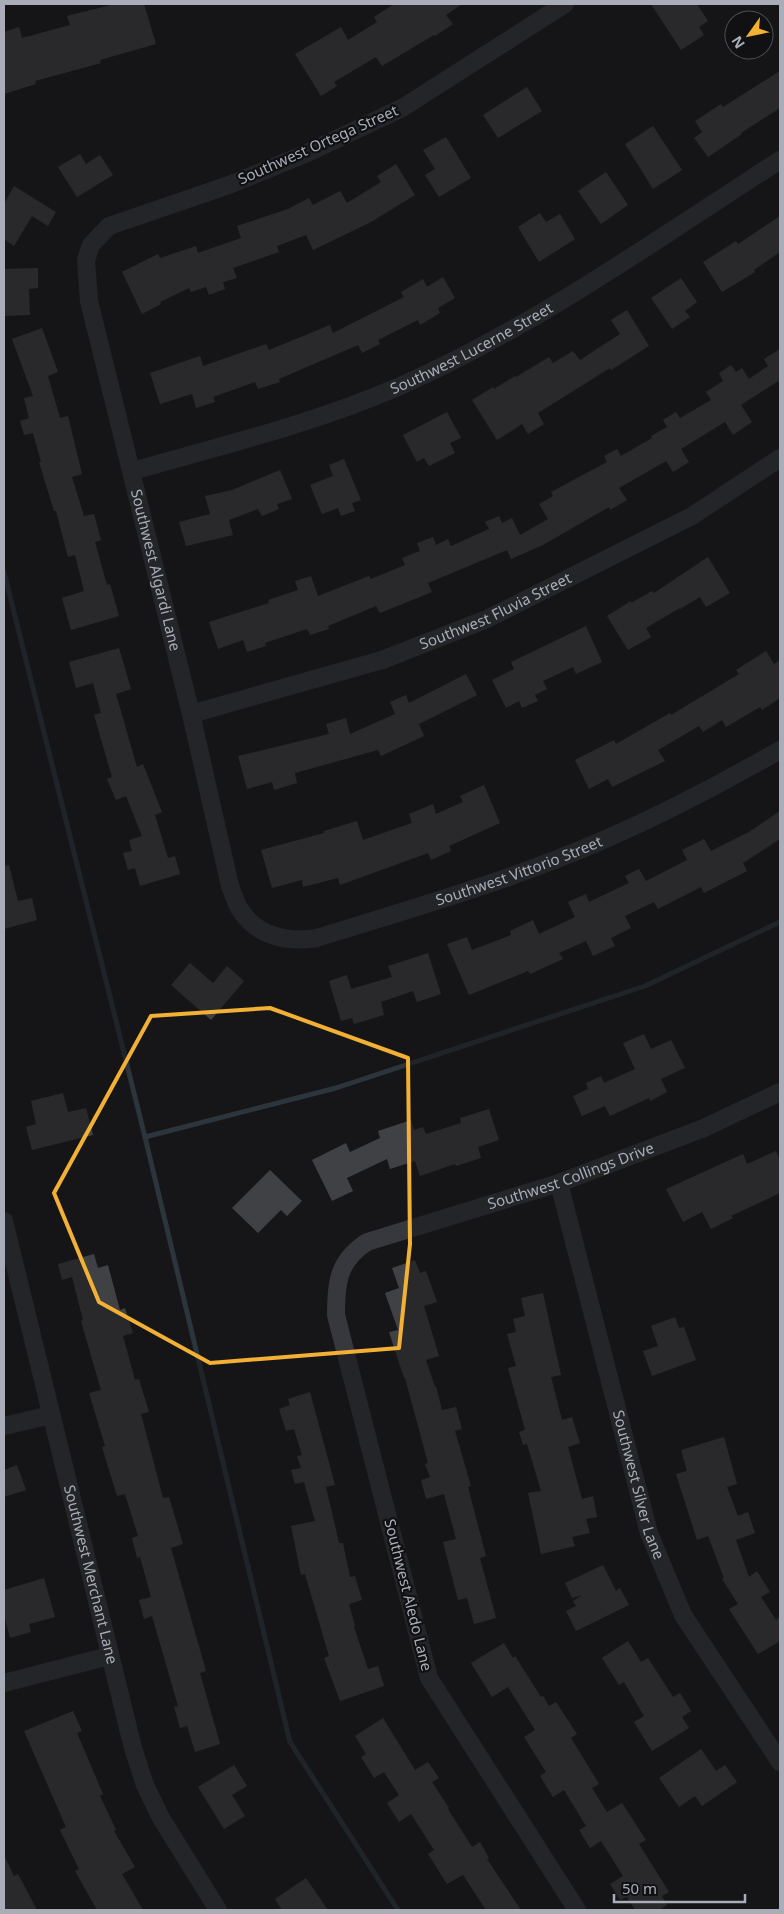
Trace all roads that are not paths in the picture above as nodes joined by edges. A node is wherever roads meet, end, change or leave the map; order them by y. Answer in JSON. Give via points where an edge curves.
{"nodes":[{"id":1,"x":565,"y":4,"type":"edge"},
{"id":2,"x":544,"y":9,"type":"edge"},
{"id":3,"x":780,"y":160,"type":"edge"},
{"id":4,"x":109,"y":226,"type":"joint"},
{"id":5,"x":780,"y":458,"type":"edge"},
{"id":6,"x":132,"y":471,"type":"junction"},
{"id":7,"x":191,"y":714,"type":"junction"},
{"id":8,"x":780,"y":750,"type":"edge"},
{"id":9,"x":246,"y":918,"type":"joint"},
{"id":10,"x":780,"y":1092,"type":"edge"},
{"id":11,"x":559,"y":1183,"type":"junction"},
{"id":12,"x":4,"y":1221,"type":"edge"},
{"id":13,"x":357,"y":1249,"type":"joint"},
{"id":14,"x":52,"y":1415,"type":"junction"},
{"id":15,"x":4,"y":1426,"type":"edge"},
{"id":16,"x":109,"y":1656,"type":"junction"},
{"id":17,"x":4,"y":1682,"type":"edge"},
{"id":18,"x":780,"y":1762,"type":"edge"},
{"id":19,"x":218,"y":1910,"type":"edge"},
{"id":20,"x":577,"y":1910,"type":"edge"}],
"edges":[{"from":1,"to":2,"type":"street","name":"Southwest Ortega Street"},
{"from":2,"to":4,"type":"street","name":"Southwest Ortega Street","via":[[402,108],[305,154],[228,185]]},
{"from":3,"to":6,"type":"street","name":"Southwest Lucerne Street","via":[[535,317],[425,374],[289,427]]},
{"from":4,"to":6,"type":"street","name":"Southwest Algardi Lane","via":[[91,245],[86,260],[89,301]]},
{"from":5,"to":7,"type":"street","name":"Southwest Fluvia Street","via":[[692,516],[487,618],[382,660]]},
{"from":6,"to":7,"type":"street","name":"Southwest Algardi Lane"},
{"from":7,"to":9,"type":"street","name":"Southwest Algardi Lane","via":[[230,886]]},
{"from":8,"to":9,"type":"street","name":"Southwest Vittorio Street","via":[[719,784],[602,841],[489,884],[317,938],[285,940]]},
{"from":10,"to":11,"type":"street","name":"Southwest Collings Drive","via":[[704,1128]]},
{"from":11,"to":13,"type":"street","name":"Southwest Collings Drive","via":[[383,1236]]},
{"from":11,"to":18,"type":"street","name":"Southwest Silver Lane","via":[[650,1533],[683,1615]]},
{"from":12,"to":14,"type":"street","name":"Southwest Merchant Lane"},
{"from":13,"to":20,"type":"street","name":"Southwest Aledo Lane","via":[[341,1269],[337,1282],[336,1315],[429,1678]]},
{"from":14,"to":15,"type":"street"},
{"from":14,"to":16,"type":"street","name":"Southwest Merchant Lane"},
{"from":16,"to":17,"type":"street"},
{"from":16,"to":19,"type":"street","name":"Southwest Merchant Lane","via":[[145,1785],[181,1854]]}]}
